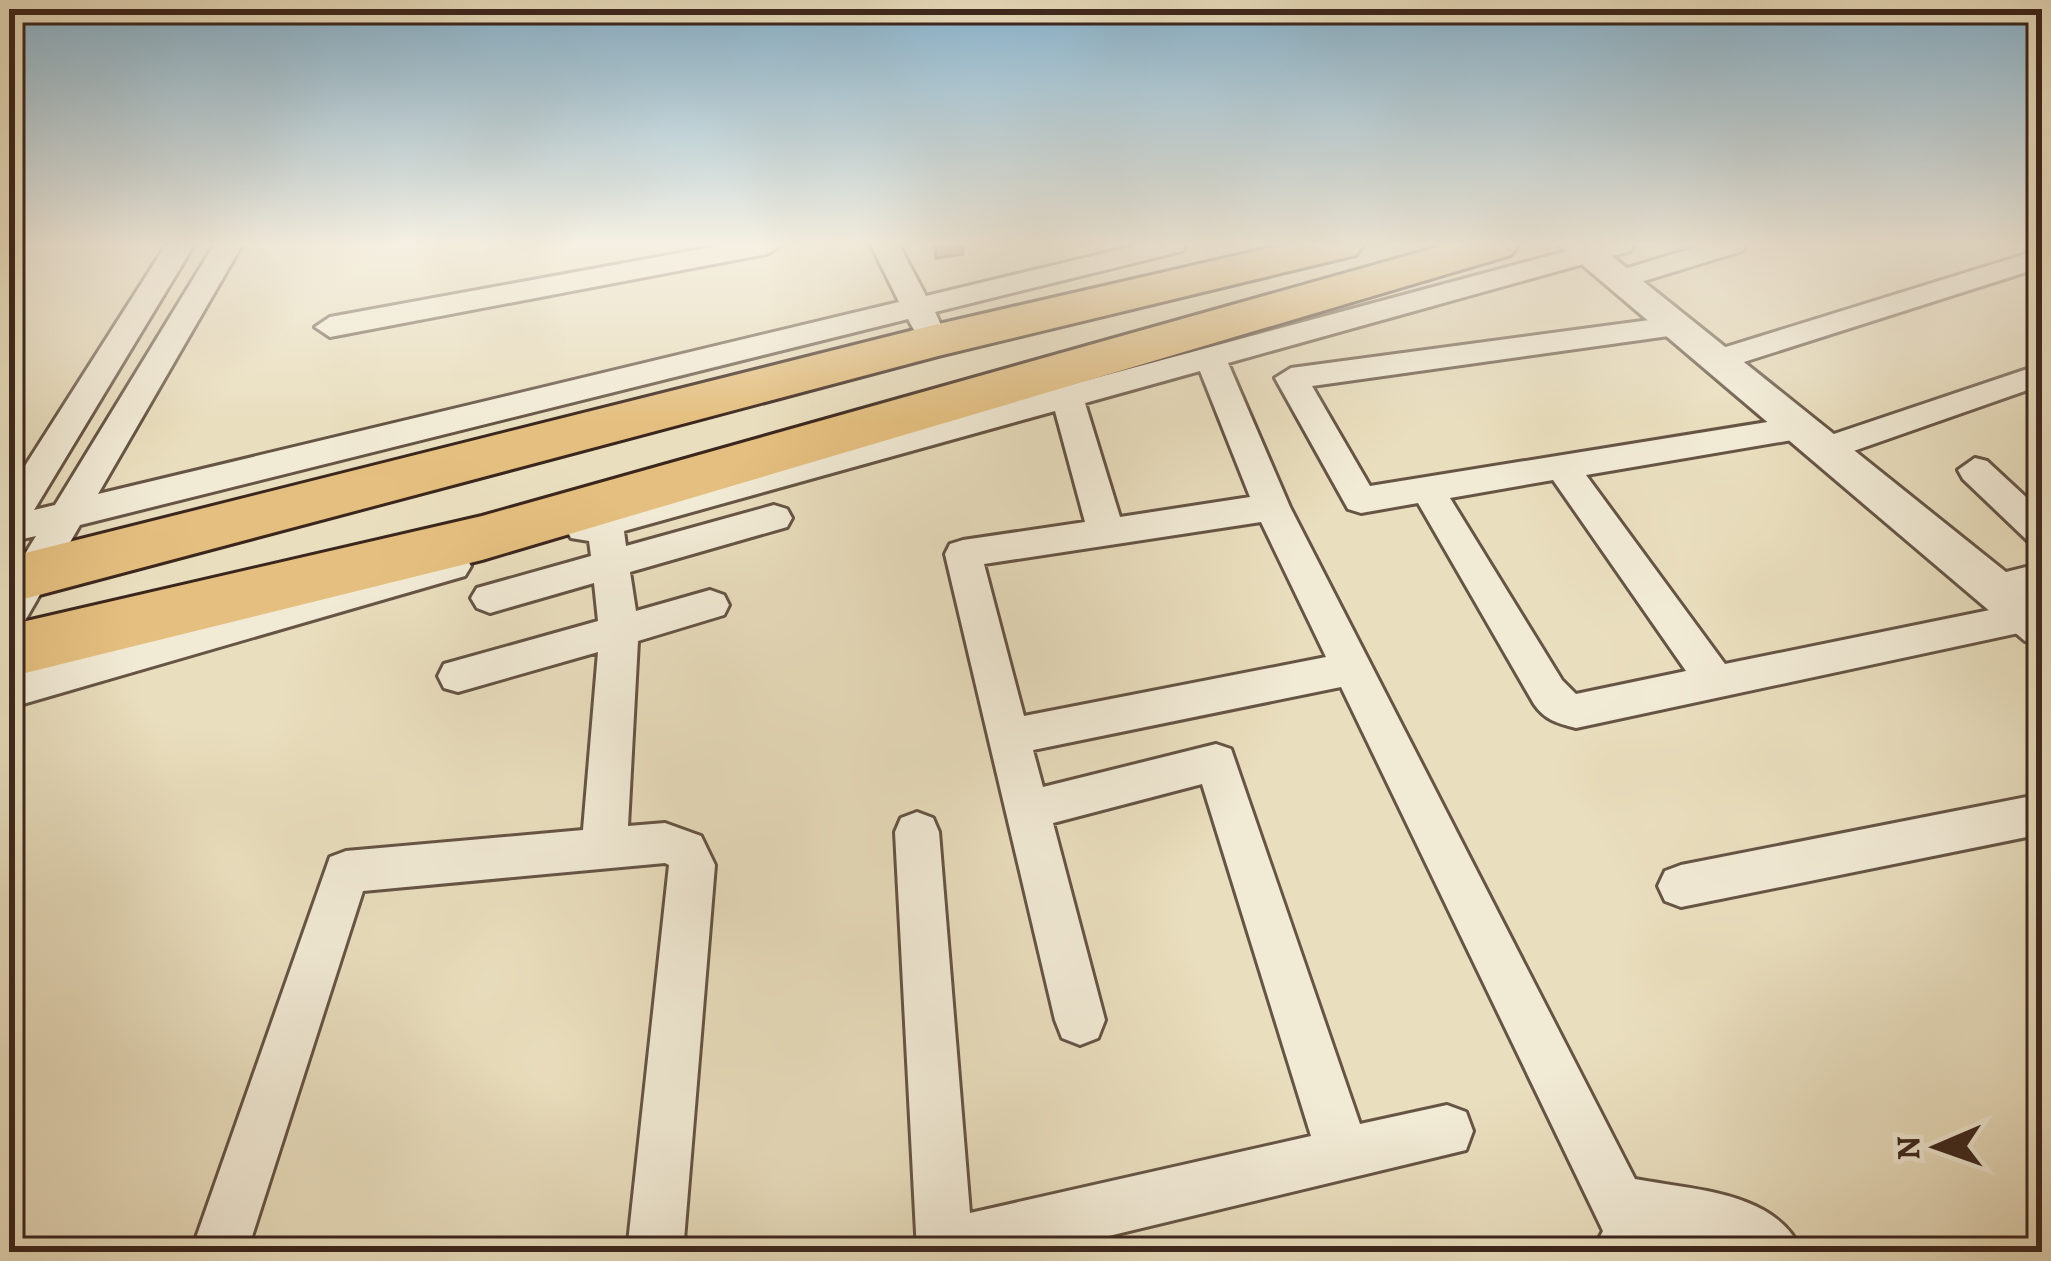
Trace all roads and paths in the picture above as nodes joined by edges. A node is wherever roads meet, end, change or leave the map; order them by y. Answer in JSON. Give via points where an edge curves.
{"nodes":[{"id":1,"x":144,"y":304,"type":"edge"},
{"id":2,"x":193,"y":304,"type":"edge"},
{"id":3,"x":440,"y":304,"type":"edge"},
{"id":4,"x":915,"y":304,"type":"edge"},
{"id":5,"x":987,"y":304,"type":"edge"},
{"id":6,"x":1030,"y":304,"type":"edge"},
{"id":7,"x":1310,"y":304,"type":"edge"},
{"id":8,"x":1420,"y":304,"type":"edge"},
{"id":9,"x":1649,"y":304,"type":"edge"},
{"id":10,"x":1896,"y":304,"type":"edge"},
{"id":11,"x":925,"y":324,"type":"junction"},
{"id":12,"x":330,"y":327,"type":"dead end"},
{"id":13,"x":1672,"y":327,"type":"junction"},
{"id":14,"x":1211,"y":359,"type":"junction"},
{"id":15,"x":1714,"y":361,"type":"junction"},
{"id":16,"x":2042,"y":374,"type":"edge"},
{"id":17,"x":1056,"y":386,"type":"junction"},
{"id":18,"x":1811,"y":439,"type":"junction"},
{"id":19,"x":1562,"y":467,"type":"junction"},
{"id":20,"x":1975,"y":470,"type":"dead end"},
{"id":21,"x":1427,"y":489,"type":"junction"},
{"id":22,"x":1272,"y":506,"type":"junction"},
{"id":23,"x":67,"y":515,"type":"junction"},
{"id":24,"x":774,"y":518,"type":"dead end"},
{"id":25,"x":605,"y":523,"type":"junction"},
{"id":26,"x":1106,"y":532,"type":"junction"},
{"id":27,"x":2042,"y":533,"type":"edge"},
{"id":28,"x":14,"y":563,"type":"edge"},
{"id":29,"x":610,"y":566,"type":"junction"},
{"id":30,"x":490,"y":598,"type":"dead end"},
{"id":31,"x":710,"y":604,"type":"dead end"},
{"id":32,"x":2038,"y":607,"type":"edge"},
{"id":33,"x":619,"y":630,"type":"junction"},
{"id":34,"x":9,"y":651,"type":"edge"},
{"id":35,"x":1353,"y":668,"type":"junction"},
{"id":36,"x":458,"y":676,"type":"dead end"},
{"id":37,"x":1716,"y":682,"type":"junction"},
{"id":38,"x":9,"y":691,"type":"edge"},
{"id":39,"x":1196,"y":700,"type":"junction"},
{"id":40,"x":1009,"y":737,"type":"junction"},
{"id":41,"x":1216,"y":763,"type":"junction"},
{"id":42,"x":1027,"y":810,"type":"junction"},
{"id":43,"x":2042,"y":814,"type":"edge"},
{"id":44,"x":917,"y":832,"type":"dead end"},
{"id":45,"x":604,"y":848,"type":"junction"},
{"id":46,"x":1681,"y":886,"type":"dead end"},
{"id":47,"x":1080,"y":1020,"type":"dead end"},
{"id":48,"x":1448,"y":1131,"type":"dead end"},
{"id":49,"x":1344,"y":1155,"type":"junction"},
{"id":50,"x":1619,"y":1227,"type":"edge"},
{"id":51,"x":944,"y":1250,"type":"edge"},
{"id":52,"x":219,"y":1252,"type":"edge"},
{"id":53,"x":655,"y":1252,"type":"edge"},
{"id":54,"x":1774,"y":1252,"type":"edge"}],
"edges":[{"from":1,"to":28,"type":"street"},
{"from":2,"to":23,"type":"street"},
{"from":3,"to":12,"type":"street"},
{"from":4,"to":11,"type":"street"},
{"from":5,"to":11,"type":"street"},
{"from":6,"to":11,"type":"highway"},
{"from":7,"to":17,"type":"highway"},
{"from":8,"to":14,"type":"street"},
{"from":9,"to":13,"type":"street"},
{"from":10,"to":15,"type":"street"},
{"from":11,"to":23,"type":"street"},
{"from":11,"to":28,"type":"highway"},
{"from":13,"to":15,"type":"street"},
{"from":13,"to":21,"type":"street","via":[[1291,378],[1361,500]]},
{"from":14,"to":17,"type":"street"},
{"from":14,"to":22,"type":"street"},
{"from":15,"to":18,"type":"street"},
{"from":16,"to":18,"type":"street"},
{"from":17,"to":25,"type":"street"},
{"from":17,"to":26,"type":"street"},
{"from":17,"to":34,"type":"highway","via":[[482,538]]},
{"from":18,"to":19,"type":"street"},
{"from":18,"to":32,"type":"street","via":[[1995,587]]},
{"from":19,"to":21,"type":"street"},
{"from":19,"to":37,"type":"street"},
{"from":20,"to":27,"type":"street"},
{"from":21,"to":37,"type":"street","via":[[1558,706],[1576,711]]},
{"from":22,"to":26,"type":"street"},
{"from":22,"to":35,"type":"street"},
{"from":23,"to":28,"type":"street"},
{"from":23,"to":28,"type":"street"},
{"from":24,"to":29,"type":"street"},
{"from":25,"to":29,"type":"street"},
{"from":25,"to":38,"type":"street"},
{"from":26,"to":40,"type":"street","via":[[964,554]]},
{"from":29,"to":30,"type":"street"},
{"from":29,"to":33,"type":"street"},
{"from":31,"to":33,"type":"street"},
{"from":32,"to":37,"type":"street"},
{"from":33,"to":36,"type":"street"},
{"from":33,"to":45,"type":"street"},
{"from":35,"to":39,"type":"street"},
{"from":35,"to":50,"type":"street"},
{"from":39,"to":40,"type":"street"},
{"from":39,"to":41,"type":"street"},
{"from":40,"to":42,"type":"street"},
{"from":41,"to":42,"type":"street"},
{"from":41,"to":49,"type":"street"},
{"from":42,"to":47,"type":"street"},
{"from":43,"to":46,"type":"street"},
{"from":44,"to":51,"type":"street"},
{"from":45,"to":52,"type":"street","via":[[346,872]]},
{"from":45,"to":53,"type":"street","via":[[665,843],[686,850],[692,866]]},
{"from":48,"to":49,"type":"street"},
{"from":49,"to":51,"type":"street"},
{"from":50,"to":54,"type":"street","via":[[1743,1228]]}]}
